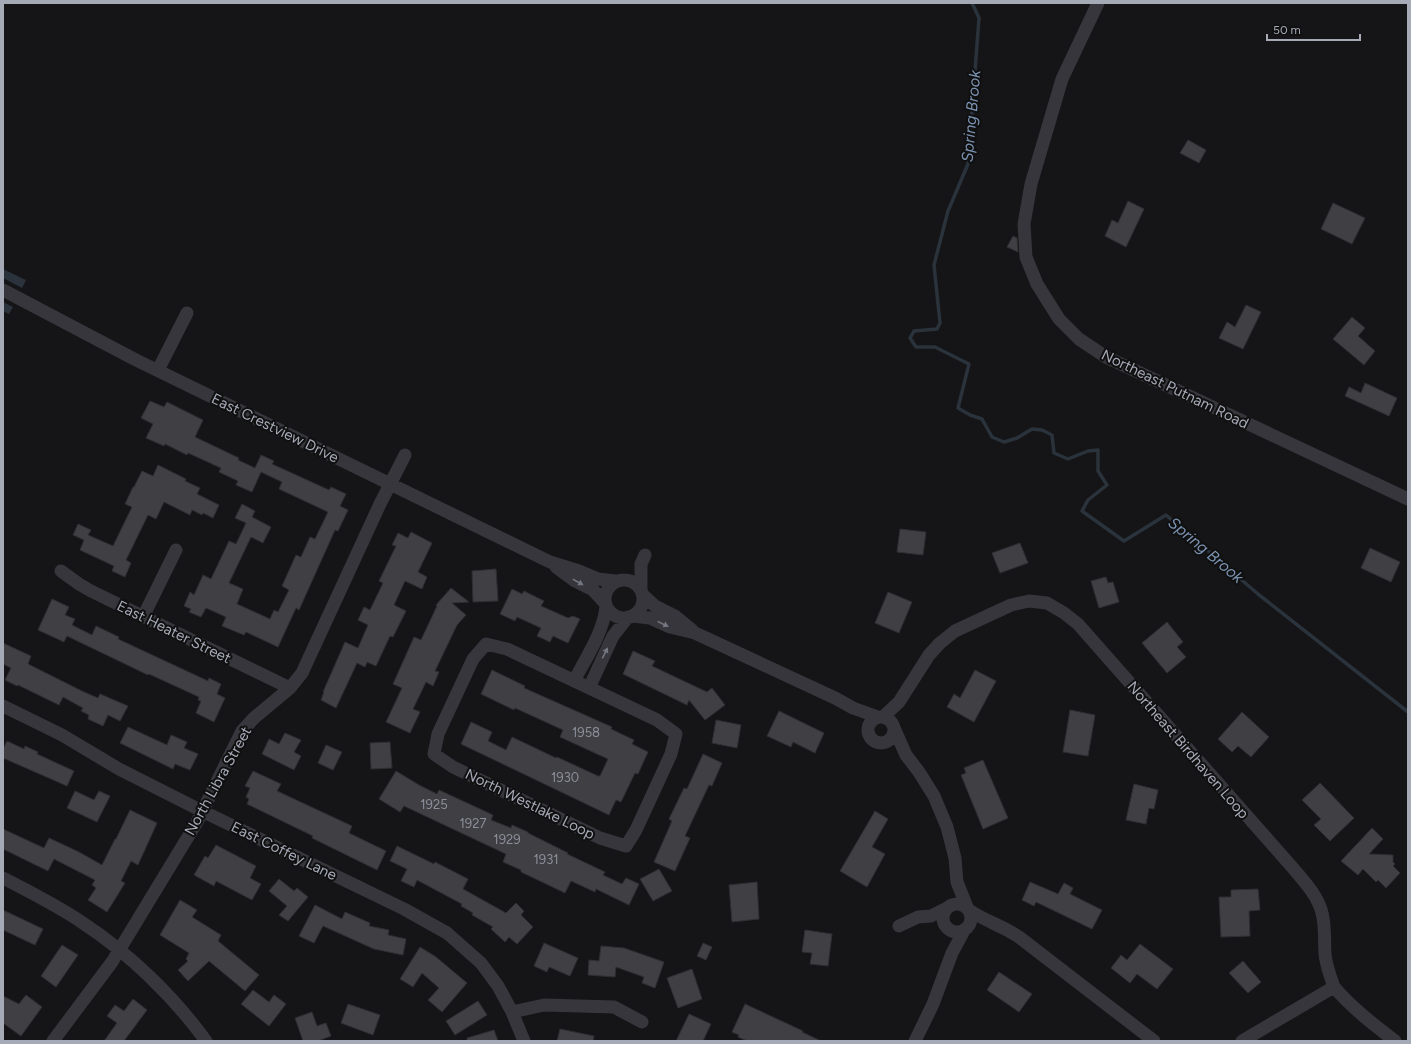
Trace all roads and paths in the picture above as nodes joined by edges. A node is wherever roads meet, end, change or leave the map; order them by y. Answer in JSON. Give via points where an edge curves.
{"nodes":[{"id":1,"x":1098,"y":3,"type":"edge"},
{"id":2,"x":3,"y":290,"type":"edge"},
{"id":3,"x":187,"y":313,"type":"dead end"},
{"id":4,"x":158,"y":370,"type":"junction"},
{"id":5,"x":405,"y":455,"type":"dead end"},
{"id":6,"x":390,"y":485,"type":"junction"},
{"id":7,"x":1408,"y":499,"type":"edge"},
{"id":8,"x":176,"y":550,"type":"dead end"},
{"id":9,"x":550,"y":562,"type":"junction"},
{"id":10,"x":61,"y":571,"type":"dead end"},
{"id":11,"x":617,"y":581,"type":"junction"},
{"id":12,"x":641,"y":592,"type":"junction"},
{"id":13,"x":606,"y":605,"type":"junction"},
{"id":14,"x":143,"y":617,"type":"junction"},
{"id":15,"x":630,"y":617,"type":"junction"},
{"id":16,"x":695,"y":633,"type":"junction"},
{"id":17,"x":574,"y":681,"type":"junction"},
{"id":18,"x":290,"y":688,"type":"junction"},
{"id":19,"x":589,"y":688,"type":"junction"},
{"id":20,"x":3,"y":706,"type":"edge"},
{"id":21,"x":853,"y":708,"type":"junction"},
{"id":22,"x":887,"y":721,"type":"junction"},
{"id":23,"x":868,"y":728,"type":"junction"},
{"id":24,"x":883,"y":743,"type":"junction"},
{"id":25,"x":906,"y":755,"type":"junction"},
{"id":26,"x":202,"y":811,"type":"junction"},
{"id":27,"x":3,"y":878,"type":"edge"},
{"id":28,"x":957,"y":882,"type":"junction"},
{"id":29,"x":948,"y":907,"type":"junction"},
{"id":30,"x":968,"y":909,"type":"junction"},
{"id":31,"x":931,"y":916,"type":"junction"},
{"id":32,"x":989,"y":922,"type":"junction"},
{"id":33,"x":899,"y":926,"type":"dead end"},
{"id":34,"x":947,"y":926,"type":"junction"},
{"id":35,"x":966,"y":928,"type":"junction"},
{"id":36,"x":119,"y":950,"type":"junction"},
{"id":37,"x":952,"y":953,"type":"junction"},
{"id":38,"x":1334,"y":987,"type":"junction"},
{"id":39,"x":512,"y":1012,"type":"junction"},
{"id":40,"x":642,"y":1022,"type":"dead end"},
{"id":41,"x":53,"y":1041,"type":"edge"},
{"id":42,"x":206,"y":1041,"type":"edge"},
{"id":43,"x":524,"y":1041,"type":"edge"},
{"id":44,"x":916,"y":1041,"type":"edge"},
{"id":45,"x":1154,"y":1041,"type":"edge"},
{"id":46,"x":1242,"y":1041,"type":"edge"},
{"id":47,"x":1394,"y":1041,"type":"edge"}],
"edges":[{"from":1,"to":7,"type":"street","name":"Northeast Putnam Road","via":[[1062,79],[1031,184],[1024,224],[1026,257],[1037,284],[1059,319],[1079,339],[1106,357]]},
{"from":2,"to":4,"type":"street","name":"East Crestview Drive"},
{"from":3,"to":4,"type":"street"},
{"from":4,"to":6,"type":"street","name":"East Crestview Drive"},
{"from":5,"to":6,"type":"street","name":"North Libra Street"},
{"from":6,"to":9,"type":"street","name":"East Crestview Drive"},
{"from":6,"to":18,"type":"street","name":"North Libra Street","via":[[302,673]]},
{"from":8,"to":14,"type":"street"},
{"from":9,"to":11,"type":"street","name":"East Crestview Drive","via":[[598,579]]},
{"from":9,"to":13,"type":"street","name":"East Crestview Drive","one_way":true,"via":[[575,581],[593,590]]},
{"from":10,"to":14,"type":"street","name":"East Heater Street","via":[[85,588]]},
{"from":11,"to":12,"type":"street","via":[[632,581]]},
{"from":11,"to":12,"type":"street","via":[[643,559]]},
{"from":11,"to":13,"type":"street","via":[[606,590]]},
{"from":12,"to":15,"type":"street","via":[[641,607]]},
{"from":12,"to":16,"type":"street","via":[[655,606],[675,616]]},
{"from":13,"to":15,"type":"street","via":[[615,616]]},
{"from":13,"to":17,"type":"street","via":[[600,630]]},
{"from":14,"to":18,"type":"street","name":"East Heater Street"},
{"from":15,"to":16,"type":"street","one_way":true,"via":[[650,618],[670,627]]},
{"from":19,"to":15,"type":"street","one_way":true,"via":[[613,636]]},
{"from":16,"to":21,"type":"street"},
{"from":17,"to":19,"type":"street","name":"North Westlake Loop"},
{"from":17,"to":19,"type":"street","name":"North Westlake Loop","via":[[507,649],[486,644],[473,659],[438,734],[434,754],[453,767],[600,838],[626,846],[671,754],[676,734],[657,720]]},
{"from":18,"to":26,"type":"street","name":"North Libra Street","via":[[242,731]]},
{"from":20,"to":26,"type":"street","name":"East Coffey Lane"},
{"from":21,"to":22,"type":"street"},
{"from":21,"to":23,"type":"street"},
{"from":22,"to":23,"type":"street","via":[[871,721]]},
{"from":22,"to":24,"type":"street","via":[[893,736]]},
{"from":22,"to":25,"type":"street"},
{"from":22,"to":38,"type":"street","name":"Northeast Birdhaven Loop","via":[[930,655],[940,643],[955,632],[1011,605],[1029,601],[1047,603],[1064,613],[1078,624],[1310,889],[1322,914],[1325,954]]},
{"from":23,"to":24,"type":"street","via":[[872,740]]},
{"from":24,"to":25,"type":"street"},
{"from":25,"to":28,"type":"street","via":[[934,796],[947,827],[955,858]]},
{"from":26,"to":36,"type":"street","name":"North Libra Street"},
{"from":26,"to":39,"type":"street","name":"East Coffey Lane","via":[[404,909],[447,933],[481,964],[498,986]]},
{"from":27,"to":36,"type":"street","via":[[62,909]]},
{"from":28,"to":29,"type":"street"},
{"from":28,"to":30,"type":"street"},
{"from":29,"to":30,"type":"street","via":[[959,904]]},
{"from":29,"to":31,"type":"street"},
{"from":29,"to":34,"type":"street","via":[[943,916]]},
{"from":30,"to":32,"type":"street"},
{"from":30,"to":35,"type":"street","via":[[971,919]]},
{"from":31,"to":33,"type":"street","via":[[918,917]]},
{"from":31,"to":34,"type":"street"},
{"from":32,"to":35,"type":"street"},
{"from":32,"to":45,"type":"street","via":[[1002,926],[1019,937]]},
{"from":34,"to":35,"type":"street","via":[[956,932]]},
{"from":34,"to":37,"type":"street"},
{"from":35,"to":37,"type":"street"},
{"from":36,"to":41,"type":"street","name":"North Libra Street"},
{"from":36,"to":42,"type":"street","via":[[178,1006]]},
{"from":37,"to":44,"type":"street"},
{"from":38,"to":46,"type":"street"},
{"from":38,"to":47,"type":"street","via":[[1363,1016]]},
{"from":39,"to":40,"type":"street","via":[[544,1006],[614,1006]]},
{"from":39,"to":43,"type":"street","name":"East Coffey Lane"}]}
